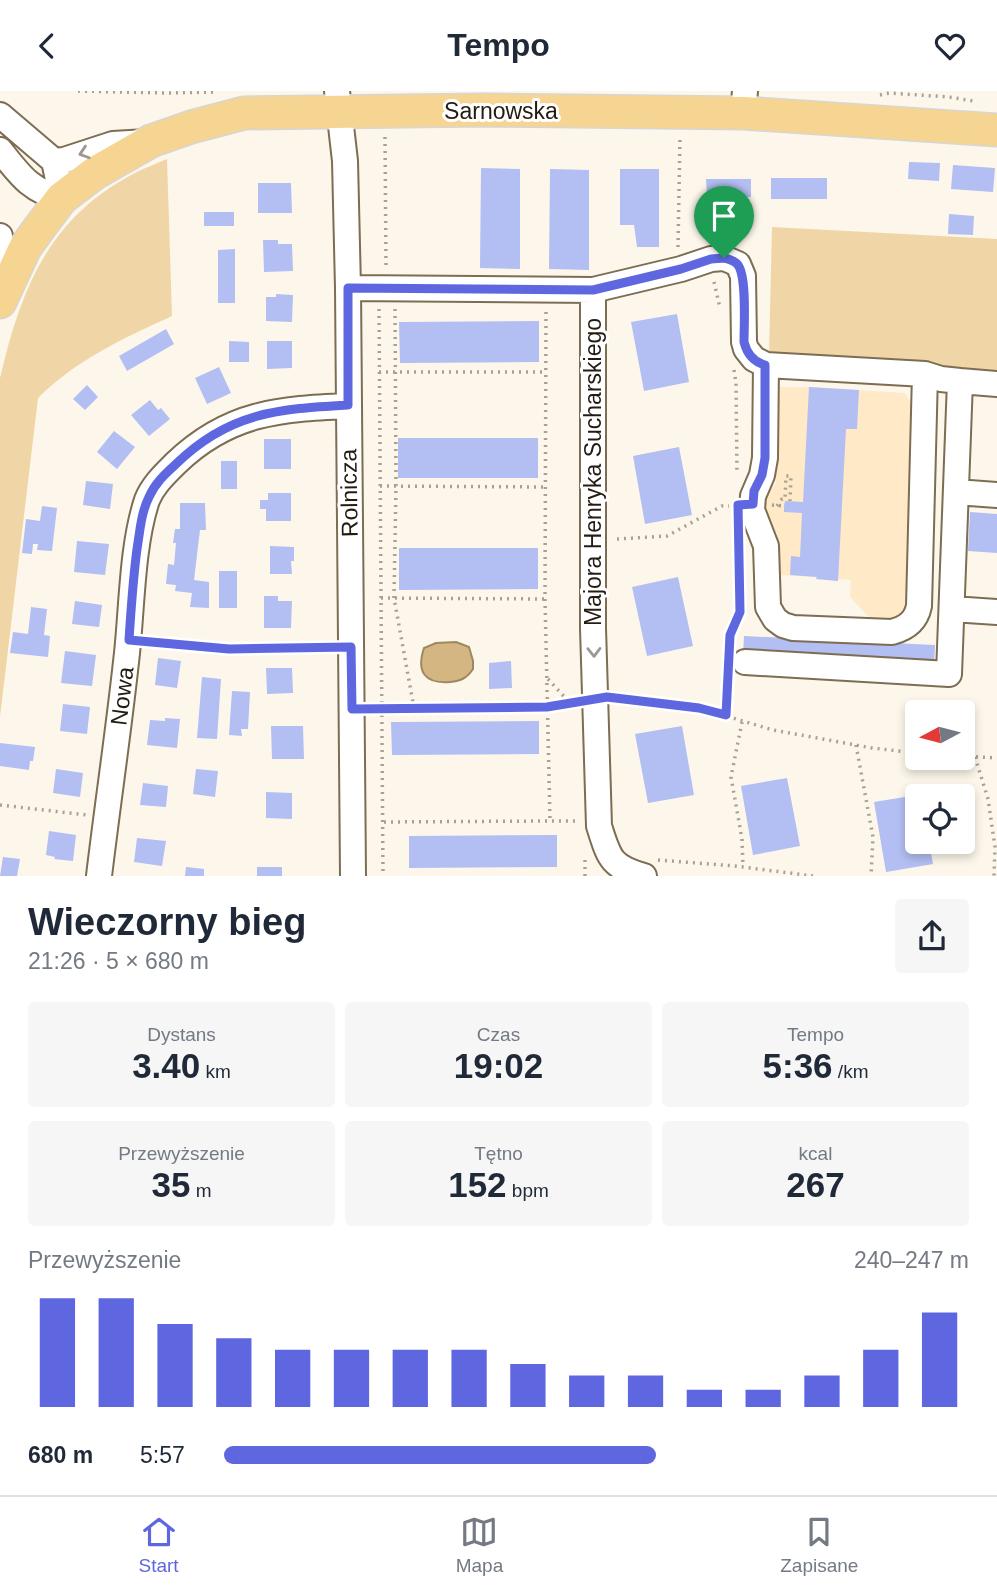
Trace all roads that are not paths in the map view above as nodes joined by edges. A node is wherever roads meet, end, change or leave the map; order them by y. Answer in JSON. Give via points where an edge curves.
{"nodes":[{"id":1,"x":339,"y":101,"type":"edge"},
{"id":2,"x":486,"y":101,"type":"edge"},
{"id":3,"x":744,"y":102,"type":"edge"},
{"id":4,"x":0,"y":115,"type":"edge"},
{"id":5,"x":997,"y":130,"type":"edge"},
{"id":6,"x":151,"y":141,"type":"junction"},
{"id":7,"x":0,"y":151,"type":"edge"},
{"id":8,"x":54,"y":161,"type":"junction"},
{"id":9,"x":62,"y":198,"type":"junction"},
{"id":10,"x":0,"y":236,"type":"edge"},
{"id":11,"x":348,"y":288,"type":"junction"},
{"id":12,"x":593,"y":290,"type":"junction"},
{"id":13,"x":1,"y":299,"type":"edge"},
{"id":14,"x":765,"y":365,"type":"junction"},
{"id":15,"x":925,"y":374,"type":"junction"},
{"id":16,"x":960,"y":381,"type":"junction"},
{"id":17,"x":997,"y":384,"type":"edge"},
{"id":18,"x":348,"y":405,"type":"junction"},
{"id":19,"x":956,"y":492,"type":"junction"},
{"id":20,"x":997,"y":495,"type":"edge"},
{"id":21,"x":952,"y":609,"type":"junction"},
{"id":22,"x":997,"y":612,"type":"edge"},
{"id":23,"x":734,"y":662,"type":"road end"},
{"id":24,"x":99,"y":876,"type":"edge"},
{"id":25,"x":353,"y":876,"type":"edge"},
{"id":26,"x":644,"y":876,"type":"edge"}],
"edges":[{"from":1,"to":2,"type":"main road","name":"Sarnowska"},
{"from":1,"to":6,"type":"main road","name":"Sarnowska","via":[[244,113]]},
{"from":1,"to":11,"type":"street","name":"Rolnicza"},
{"from":2,"to":3,"type":"main road","name":"Sarnowska"},
{"from":3,"to":5,"type":"main road","name":"Sarnowska"},
{"from":4,"to":8,"type":"street"},
{"from":6,"to":8,"type":"street","name":"Sarnowska","one_way":true,"via":[[113,144]]},
{"from":6,"to":9,"type":"main road","via":[[94,173]]},
{"from":7,"to":9,"type":"street","via":[[28,184]]},
{"from":8,"to":9,"type":"street"},
{"from":9,"to":13,"type":"main road","via":[[25,249]]},
{"from":10,"to":13,"type":"street"},
{"from":11,"to":12,"type":"street","name":"Majora Henryka Sucharskiego"},
{"from":11,"to":18,"type":"street","name":"Rolnicza"},
{"from":12,"to":14,"type":"street","via":[[711,259],[730,259],[743,276],[746,349]]},
{"from":12,"to":26,"type":"street","name":"Majora Henryka Sucharskiego","one_way":true,"via":[[593,628],[599,826],[609,857],[627,871]]},
{"from":14,"to":15,"type":"street"},
{"from":14,"to":15,"type":"street","via":[[765,458],[754,491],[765,505],[753,516],[766,546],[768,607],[775,619],[793,628],[892,632],[909,625],[917,615]]},
{"from":15,"to":16,"type":"street"},
{"from":16,"to":17,"type":"street"},
{"from":16,"to":19,"type":"street"},
{"from":18,"to":24,"type":"street","name":"Nowa","via":[[276,411],[238,422],[200,443],[159,480],[148,498],[141,524]]},
{"from":18,"to":25,"type":"street","name":"Rolnicza"},
{"from":19,"to":20,"type":"street"},
{"from":19,"to":21,"type":"street"},
{"from":21,"to":22,"type":"street"},
{"from":21,"to":23,"type":"street","via":[[949,674]]}]}
